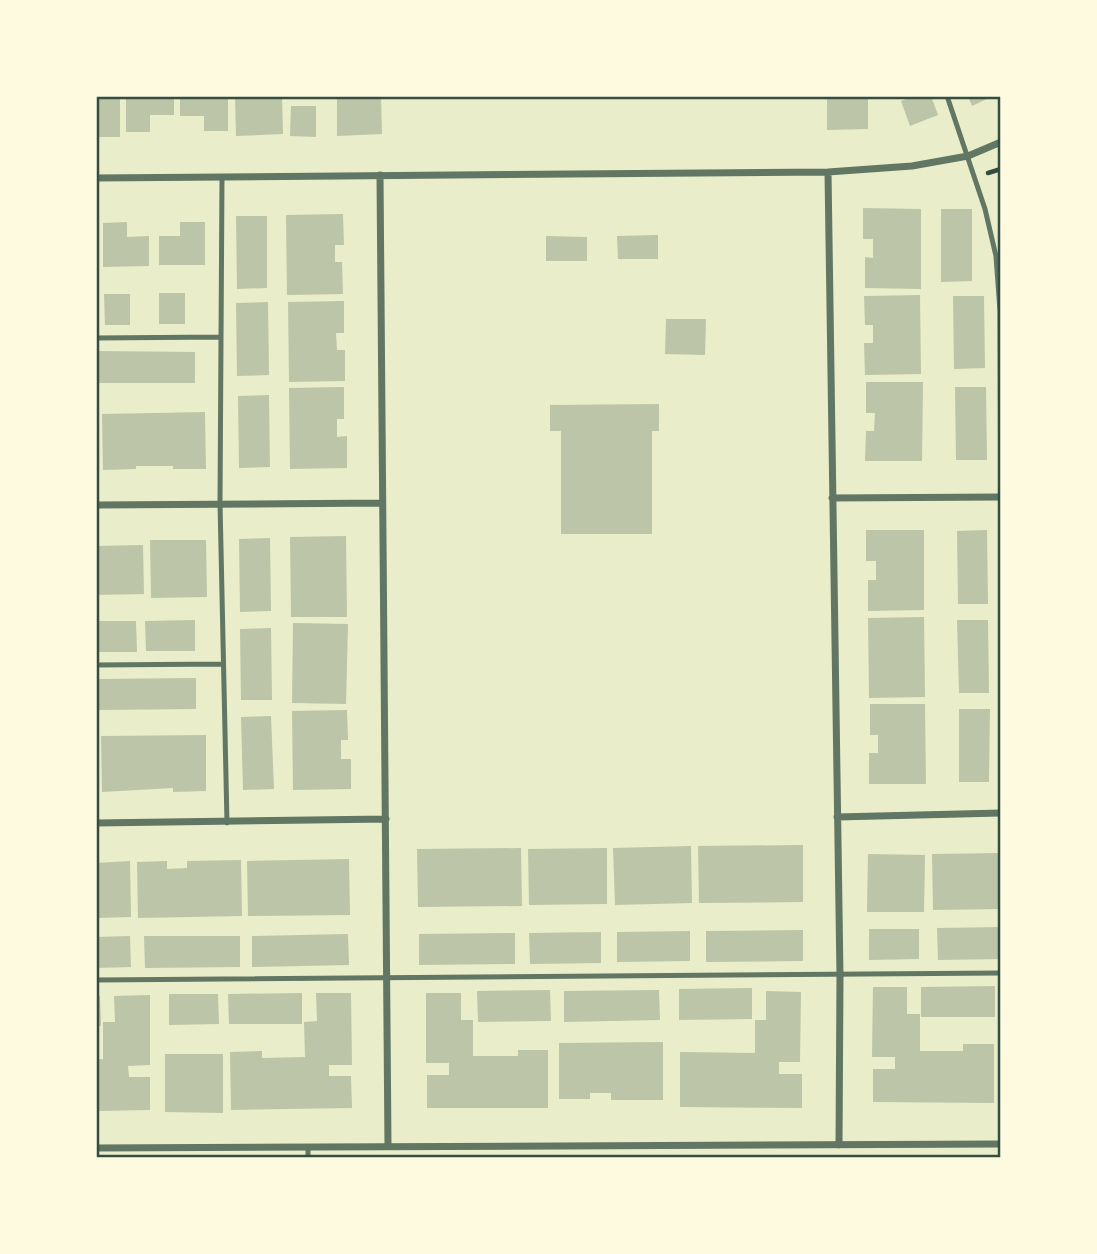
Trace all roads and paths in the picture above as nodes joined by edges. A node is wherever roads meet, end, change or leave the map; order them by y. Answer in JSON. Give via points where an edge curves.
{"nodes":[{"id":1,"x":947,"y":96,"type":"edge"},
{"id":2,"x":1001,"y":142,"type":"edge"},
{"id":3,"x":968,"y":156,"type":"junction"},
{"id":4,"x":828,"y":172,"type":"junction"},
{"id":5,"x":380,"y":175,"type":"junction"},
{"id":6,"x":222,"y":177,"type":"junction"},
{"id":7,"x":96,"y":178,"type":"edge"},
{"id":8,"x":1000,"y":311,"type":"edge"},
{"id":9,"x":221,"y":337,"type":"junction"},
{"id":10,"x":96,"y":338,"type":"edge"},
{"id":11,"x":1000,"y":497,"type":"edge"},
{"id":12,"x":832,"y":498,"type":"junction"},
{"id":13,"x":220,"y":503,"type":"junction"},
{"id":14,"x":382,"y":503,"type":"junction"},
{"id":15,"x":96,"y":505,"type":"edge"},
{"id":16,"x":1001,"y":568,"type":"edge"},
{"id":17,"x":223,"y":664,"type":"junction"},
{"id":18,"x":96,"y":665,"type":"edge"},
{"id":19,"x":1001,"y":813,"type":"edge"},
{"id":20,"x":836,"y":817,"type":"junction"},
{"id":21,"x":386,"y":819,"type":"junction"},
{"id":22,"x":227,"y":822,"type":"junction"},
{"id":23,"x":96,"y":824,"type":"edge"},
{"id":24,"x":1001,"y":973,"type":"edge"},
{"id":25,"x":840,"y":976,"type":"junction"},
{"id":26,"x":387,"y":979,"type":"junction"},
{"id":27,"x":96,"y":980,"type":"edge"},
{"id":28,"x":1001,"y":1144,"type":"edge"},
{"id":29,"x":839,"y":1145,"type":"junction"},
{"id":30,"x":388,"y":1146,"type":"junction"},
{"id":31,"x":308,"y":1147,"type":"junction"},
{"id":32,"x":96,"y":1148,"type":"edge"},
{"id":33,"x":134,"y":1148,"type":"junction"},
{"id":34,"x":134,"y":1158,"type":"edge"},
{"id":35,"x":308,"y":1158,"type":"edge"}],
"edges":[{"from":1,"to":3,"type":"lane"},
{"from":2,"to":3,"type":"street"},
{"from":3,"to":4,"type":"street","via":[[912,166]]},
{"from":3,"to":8,"type":"lane","via":[[996,256]]},
{"from":4,"to":5,"type":"street"},
{"from":4,"to":12,"type":"street"},
{"from":5,"to":6,"type":"street"},
{"from":5,"to":14,"type":"street"},
{"from":6,"to":7,"type":"street"},
{"from":6,"to":9,"type":"lane"},
{"from":8,"to":11,"type":"lane"},
{"from":9,"to":10,"type":"lane"},
{"from":9,"to":13,"type":"lane"},
{"from":11,"to":12,"type":"street"},
{"from":11,"to":16,"type":"lane"},
{"from":12,"to":20,"type":"street"},
{"from":13,"to":14,"type":"street"},
{"from":13,"to":15,"type":"street"},
{"from":13,"to":17,"type":"lane"},
{"from":14,"to":21,"type":"street"},
{"from":17,"to":18,"type":"lane"},
{"from":17,"to":22,"type":"lane"},
{"from":19,"to":20,"type":"street"},
{"from":20,"to":25,"type":"street"},
{"from":21,"to":22,"type":"street"},
{"from":21,"to":26,"type":"street"},
{"from":22,"to":23,"type":"street"},
{"from":24,"to":25,"type":"lane"},
{"from":25,"to":26,"type":"lane"},
{"from":25,"to":29,"type":"street"},
{"from":26,"to":27,"type":"lane"},
{"from":26,"to":30,"type":"street"},
{"from":28,"to":29,"type":"street"},
{"from":29,"to":30,"type":"street"},
{"from":30,"to":31,"type":"street"},
{"from":31,"to":33,"type":"street"},
{"from":31,"to":35,"type":"lane"},
{"from":32,"to":33,"type":"street"},
{"from":33,"to":34,"type":"street"}]}
